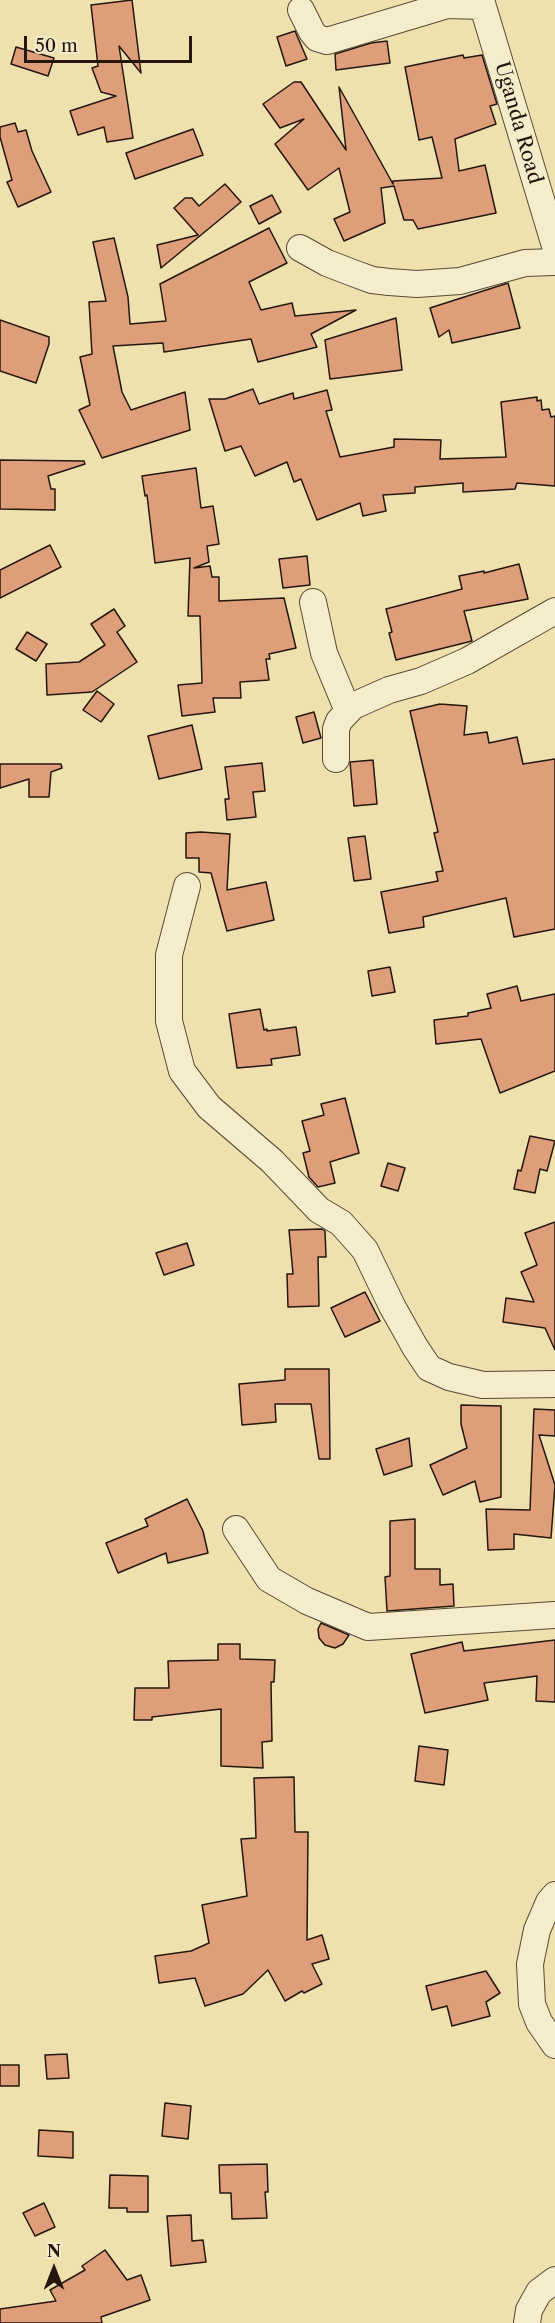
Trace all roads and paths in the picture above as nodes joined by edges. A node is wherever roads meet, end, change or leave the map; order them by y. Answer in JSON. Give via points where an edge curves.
{"nodes":[{"id":1,"x":481,"y":3,"type":"edge"},
{"id":2,"x":301,"y":10,"type":"dead end"},
{"id":3,"x":555,"y":246,"type":"edge"},
{"id":4,"x":300,"y":248,"type":"dead end"},
{"id":5,"x":555,"y":262,"type":"edge"},
{"id":6,"x":313,"y":602,"type":"dead end"},
{"id":7,"x":555,"y":611,"type":"edge"},
{"id":8,"x":348,"y":711,"type":"junction"},
{"id":9,"x":336,"y":759,"type":"dead end"},
{"id":10,"x":187,"y":886,"type":"dead end"},
{"id":11,"x":555,"y":1384,"type":"edge"},
{"id":12,"x":236,"y":1529,"type":"dead end"},
{"id":13,"x":555,"y":1615,"type":"edge"},
{"id":14,"x":555,"y":1895,"type":"edge"},
{"id":15,"x":547,"y":2023,"type":"edge"},
{"id":16,"x":555,"y":2045,"type":"edge"},
{"id":17,"x":555,"y":2280,"type":"edge"},
{"id":18,"x":527,"y":2323,"type":"edge"}],
"edges":[{"from":1,"to":2,"type":"street","via":[[447,5],[327,41],[317,38]]},
{"from":1,"to":3,"type":"street","name":"Uganda Road"},
{"from":4,"to":5,"type":"street","via":[[372,280],[399,283],[460,281],[525,263]]},
{"from":6,"to":8,"type":"street","via":[[324,653]]},
{"from":7,"to":8,"type":"street","via":[[467,661],[389,690]]},
{"from":8,"to":9,"type":"street","via":[[336,729]]},
{"from":10,"to":11,"type":"street","via":[[169,955],[169,1021],[182,1071],[209,1107],[272,1161],[319,1210],[340,1223],[365,1250],[429,1368],[483,1385]]},
{"from":12,"to":13,"type":"street","via":[[269,1579],[307,1601],[368,1627]]},
{"from":14,"to":15,"type":"street","via":[[537,1929],[530,1964],[532,2004]]},
{"from":15,"to":16,"type":"street"},
{"from":17,"to":18,"type":"street","via":[[539,2292]]}]}
